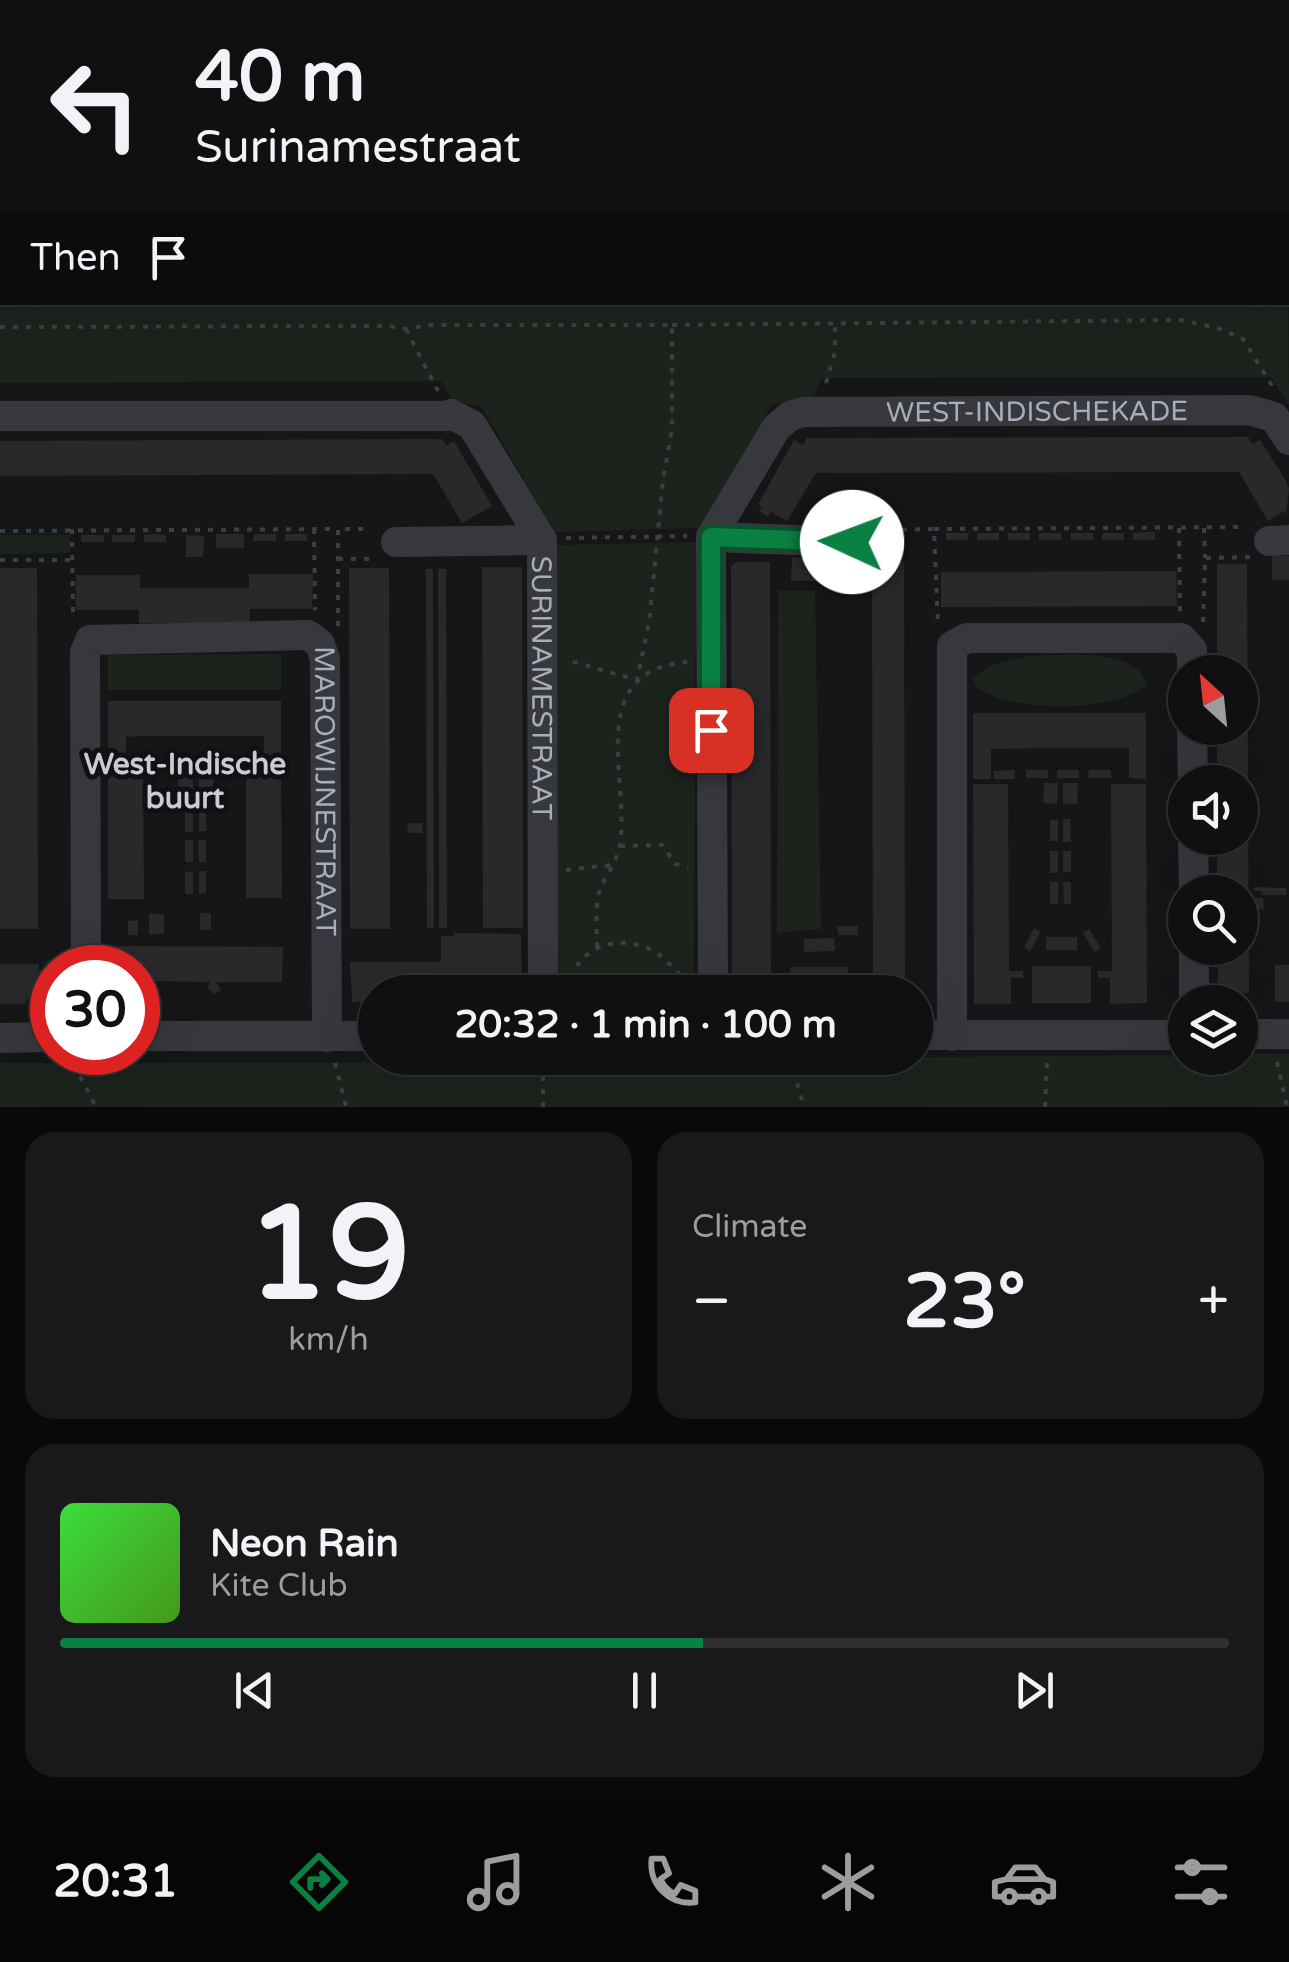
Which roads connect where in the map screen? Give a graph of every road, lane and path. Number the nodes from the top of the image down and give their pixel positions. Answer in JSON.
{"nodes":[{"id":1,"x":672,"y":325,"type":"dead end"},
{"id":2,"x":835,"y":325,"type":"junction"},
{"id":3,"x":406,"y":329,"type":"dead end"},
{"id":4,"x":824,"y":412,"type":"junction"},
{"id":5,"x":450,"y":414,"type":"junction"},
{"id":6,"x":0,"y":416,"type":"edge"},
{"id":7,"x":1282,"y":428,"type":"edge"},
{"id":8,"x":1179,"y":528,"type":"junction"},
{"id":9,"x":1204,"y":528,"type":"junction"},
{"id":10,"x":72,"y":529,"type":"junction"},
{"id":11,"x":314,"y":529,"type":"junction"},
{"id":12,"x":338,"y":529,"type":"junction"},
{"id":13,"x":934,"y":529,"type":"junction"},
{"id":14,"x":0,"y":531,"type":"edge"},
{"id":15,"x":711,"y":537,"type":"junction"},
{"id":16,"x":542,"y":540,"type":"junction"},
{"id":17,"x":1279,"y":540,"type":"edge"},
{"id":18,"x":396,"y":542,"type":"junction"},
{"id":19,"x":852,"y":542,"type":"joint"},
{"id":20,"x":1205,"y":558,"type":"junction"},
{"id":21,"x":338,"y":559,"type":"junction"},
{"id":22,"x":0,"y":560,"type":"edge"},
{"id":23,"x":72,"y":560,"type":"junction"},
{"id":24,"x":320,"y":644,"type":"junction"},
{"id":25,"x":95,"y":645,"type":"junction"},
{"id":26,"x":952,"y":646,"type":"junction"},
{"id":27,"x":1188,"y":653,"type":"edge"},
{"id":28,"x":710,"y":660,"type":"junction"},
{"id":29,"x":542,"y":661,"type":"junction"},
{"id":30,"x":637,"y":680,"type":"junction"},
{"id":31,"x":620,"y":846,"type":"junction"},
{"id":32,"x":612,"y":865,"type":"junction"},
{"id":33,"x":713,"y":868,"type":"junction"},
{"id":34,"x":543,"y":870,"type":"junction"},
{"id":35,"x":87,"y":945,"type":"edge"},
{"id":36,"x":597,"y":947,"type":"junction"},
{"id":37,"x":543,"y":975,"type":"edge"},
{"id":38,"x":572,"y":975,"type":"edge"},
{"id":39,"x":684,"y":975,"type":"edge"},
{"id":40,"x":702,"y":975,"type":"edge"},
{"id":41,"x":1049,"y":1034,"type":"junction"},
{"id":42,"x":1168,"y":1034,"type":"edge"},
{"id":43,"x":1258,"y":1034,"type":"edge"},
{"id":44,"x":1289,"y":1034,"type":"edge"},
{"id":45,"x":160,"y":1036,"type":"edge"},
{"id":46,"x":327,"y":1036,"type":"junction"},
{"id":47,"x":358,"y":1036,"type":"edge"},
{"id":48,"x":933,"y":1036,"type":"edge"},
{"id":49,"x":952,"y":1036,"type":"junction"},
{"id":50,"x":30,"y":1037,"type":"edge"},
{"id":51,"x":0,"y":1038,"type":"edge"},
{"id":52,"x":79,"y":1075,"type":"edge"},
{"id":53,"x":543,"y":1075,"type":"edge"},
{"id":54,"x":795,"y":1075,"type":"edge"},
{"id":55,"x":96,"y":1107,"type":"edge"},
{"id":56,"x":346,"y":1107,"type":"edge"},
{"id":57,"x":542,"y":1107,"type":"edge"},
{"id":58,"x":804,"y":1107,"type":"edge"},
{"id":59,"x":1045,"y":1107,"type":"edge"}],
"edges":[{"from":1,"to":2,"type":"path"},
{"from":2,"to":4,"type":"path"},
{"from":2,"to":7,"type":"path"},
{"from":3,"to":5,"type":"path"},
{"from":4,"to":7,"type":"street","name":"WEST-INDISCHEKADE"},
{"from":4,"to":15,"type":"street","name":"WEST-INDISCHEKADE"},
{"from":5,"to":6,"type":"street"},
{"from":5,"to":16,"type":"street","name":"SURINAMESTRAAT"},
{"from":8,"to":9,"type":"path"},
{"from":8,"to":13,"type":"path"},
{"from":8,"to":27,"type":"path"},
{"from":9,"to":17,"type":"path"},
{"from":9,"to":20,"type":"path"},
{"from":10,"to":11,"type":"path"},
{"from":10,"to":14,"type":"path"},
{"from":10,"to":23,"type":"path"},
{"from":11,"to":12,"type":"path"},
{"from":11,"to":24,"type":"path"},
{"from":12,"to":18,"type":"path"},
{"from":12,"to":21,"type":"path"},
{"from":13,"to":19,"type":"path"},
{"from":13,"to":26,"type":"path"},
{"from":15,"to":16,"type":"path"},
{"from":15,"to":19,"type":"street"},
{"from":15,"to":28,"type":"street"},
{"from":16,"to":18,"type":"street"},
{"from":16,"to":29,"type":"street","name":"SURINAMESTRAAT"},
{"from":17,"to":20,"type":"path"},
{"from":18,"to":21,"type":"path"},
{"from":20,"to":27,"type":"path"},
{"from":21,"to":24,"type":"path"},
{"from":22,"to":23,"type":"path"},
{"from":23,"to":25,"type":"path"},
{"from":24,"to":25,"type":"street","name":"MAROWIJNESTRAAT"},
{"from":24,"to":46,"type":"street","name":"MAROWIJNESTRAAT"},
{"from":25,"to":35,"type":"street"},
{"from":26,"to":27,"type":"street"},
{"from":26,"to":49,"type":"street"},
{"from":28,"to":30,"type":"path"},
{"from":28,"to":33,"type":"street"},
{"from":29,"to":30,"type":"path"},
{"from":29,"to":34,"type":"street","name":"SURINAMESTRAAT"},
{"from":30,"to":31,"type":"path"},
{"from":31,"to":32,"type":"path"},
{"from":31,"to":33,"type":"path"},
{"from":32,"to":34,"type":"path"},
{"from":32,"to":36,"type":"path"},
{"from":33,"to":40,"type":"street"},
{"from":34,"to":37,"type":"street","name":"SURINAMESTRAAT"},
{"from":36,"to":38,"type":"path"},
{"from":36,"to":39,"type":"path"},
{"from":41,"to":42,"type":"street"},
{"from":41,"to":49,"type":"street"},
{"from":41,"to":59,"type":"path"},
{"from":43,"to":44,"type":"street"},
{"from":45,"to":46,"type":"street"},
{"from":46,"to":47,"type":"street"},
{"from":46,"to":56,"type":"path"},
{"from":48,"to":49,"type":"street"},
{"from":50,"to":51,"type":"street"},
{"from":52,"to":55,"type":"path"},
{"from":53,"to":57,"type":"path"},
{"from":54,"to":58,"type":"path"}]}
